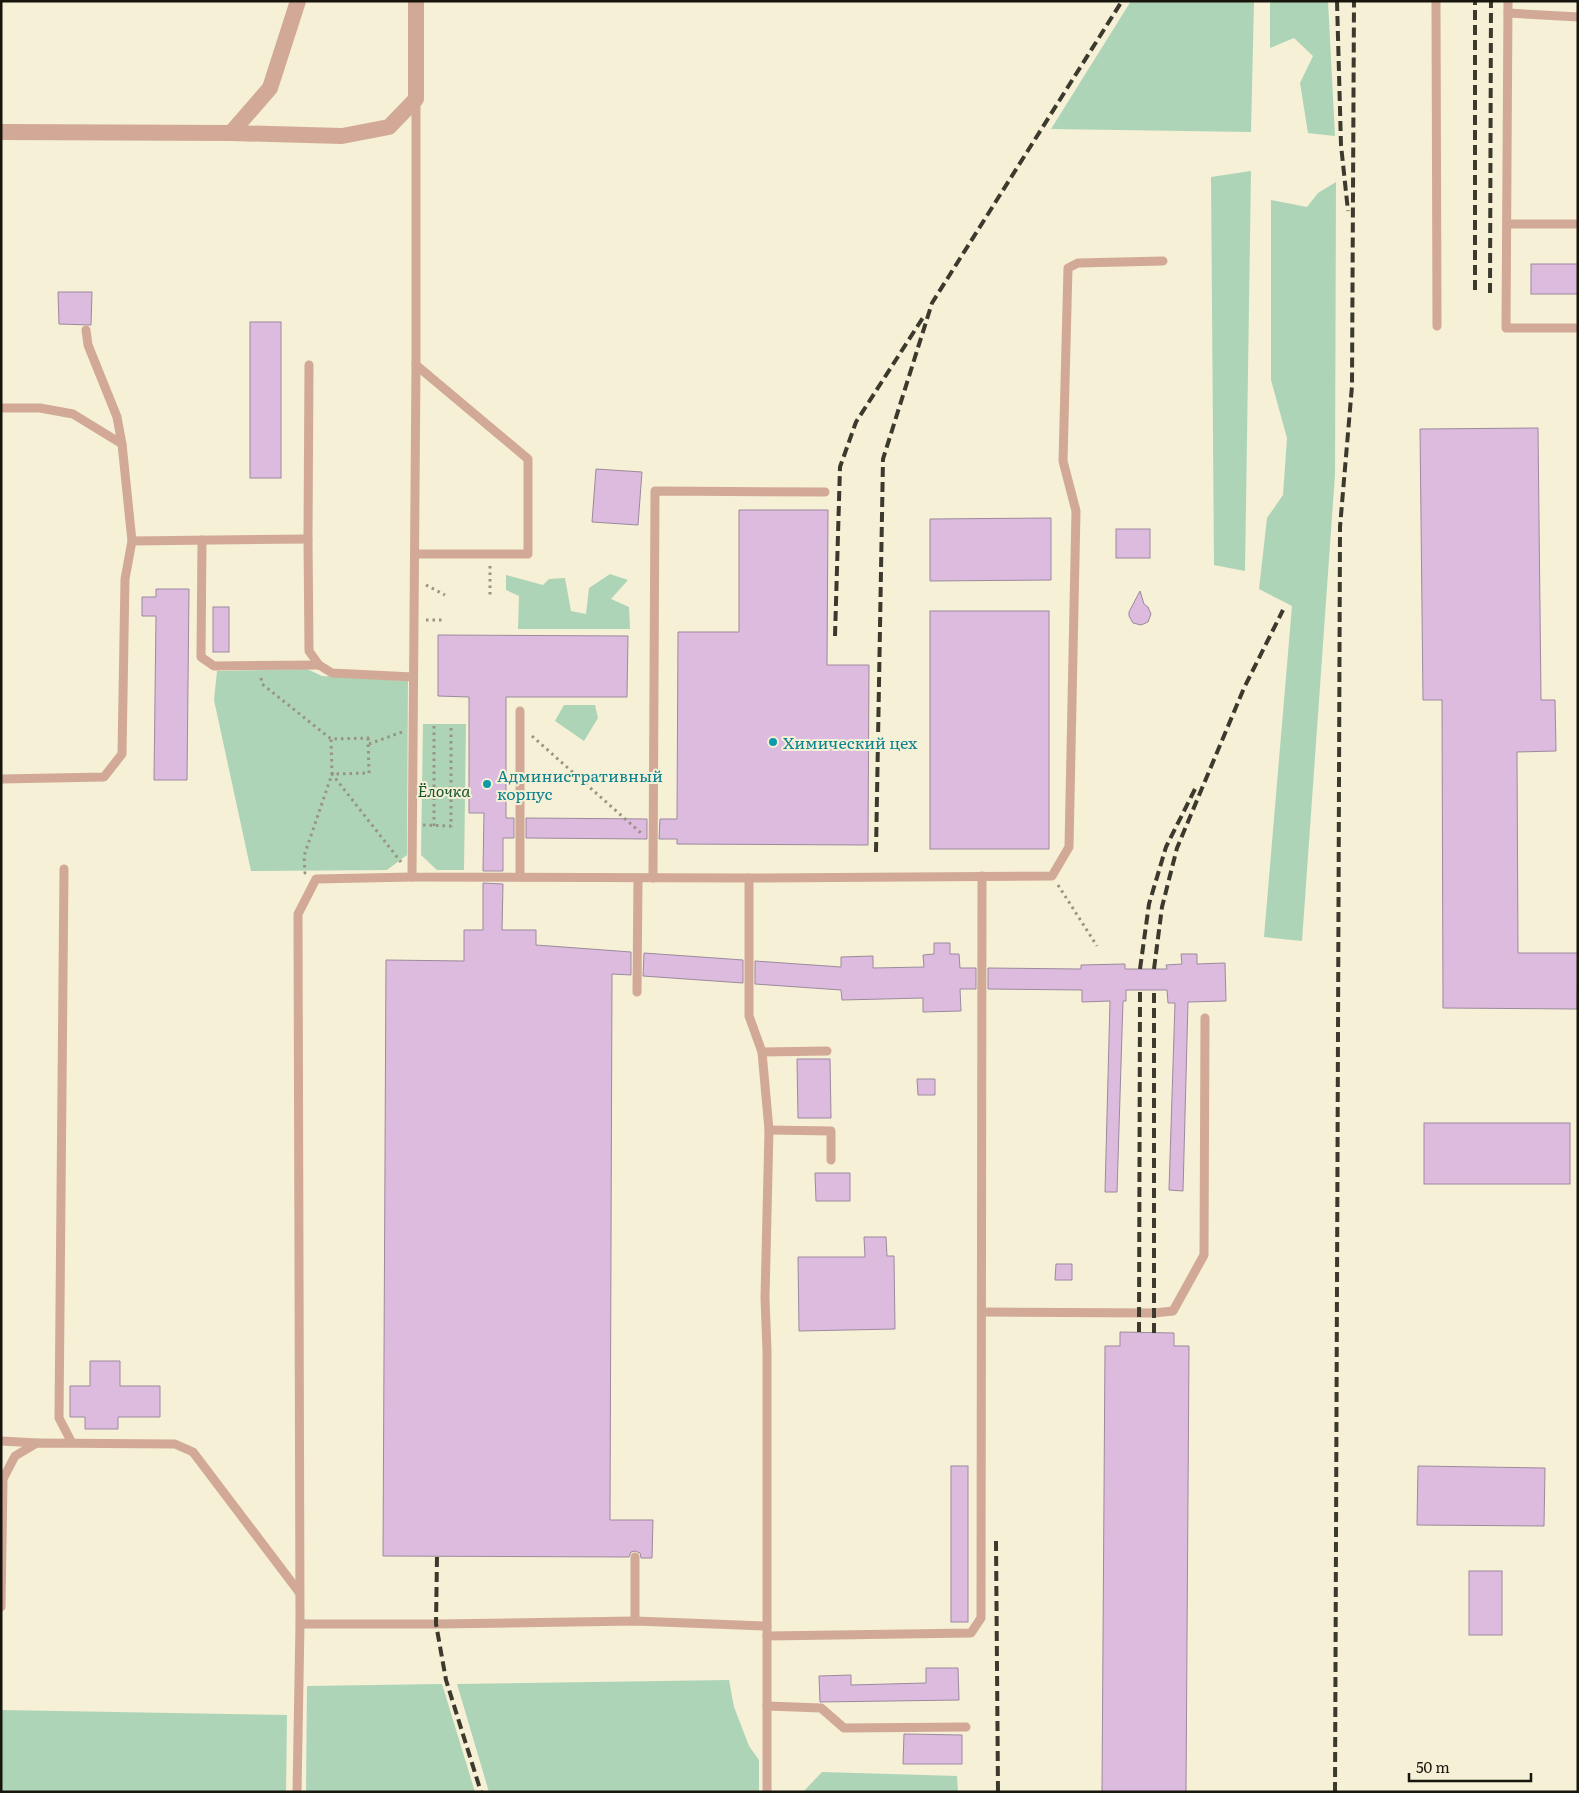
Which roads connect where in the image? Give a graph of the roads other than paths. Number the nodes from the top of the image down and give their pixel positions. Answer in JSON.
{"nodes":[{"id":1,"x":298,"y":1,"type":"edge"},
{"id":2,"x":416,"y":1,"type":"edge"},
{"id":3,"x":1436,"y":1,"type":"edge"},
{"id":4,"x":1508,"y":1,"type":"edge"},
{"id":5,"x":1508,"y":13,"type":"junction"},
{"id":6,"x":1578,"y":17,"type":"edge"},
{"id":7,"x":416,"y":99,"type":"junction"},
{"id":8,"x":1,"y":132,"type":"edge"},
{"id":9,"x":231,"y":133,"type":"junction"},
{"id":10,"x":1507,"y":224,"type":"junction"},
{"id":11,"x":1578,"y":224,"type":"edge"},
{"id":12,"x":1163,"y":261,"type":"dead end"},
{"id":13,"x":1437,"y":326,"type":"dead end"},
{"id":14,"x":1578,"y":328,"type":"edge"},
{"id":15,"x":86,"y":330,"type":"dead end"},
{"id":16,"x":309,"y":365,"type":"dead end"},
{"id":17,"x":416,"y":365,"type":"junction"},
{"id":18,"x":1,"y":408,"type":"edge"},
{"id":19,"x":122,"y":444,"type":"junction"},
{"id":20,"x":826,"y":492,"type":"dead end"},
{"id":21,"x":308,"y":539,"type":"junction"},
{"id":22,"x":202,"y":540,"type":"junction"},
{"id":23,"x":132,"y":541,"type":"junction"},
{"id":24,"x":415,"y":554,"type":"junction"},
{"id":25,"x":319,"y":665,"type":"junction"},
{"id":26,"x":413,"y":677,"type":"junction"},
{"id":27,"x":520,"y":711,"type":"dead end"},
{"id":28,"x":1,"y":779,"type":"edge"},
{"id":29,"x":64,"y":869,"type":"dead end"},
{"id":30,"x":982,"y":876,"type":"junction"},
{"id":31,"x":412,"y":877,"type":"junction"},
{"id":32,"x":520,"y":877,"type":"junction"},
{"id":33,"x":638,"y":878,"type":"junction"},
{"id":34,"x":653,"y":878,"type":"junction"},
{"id":35,"x":749,"y":878,"type":"junction"},
{"id":36,"x":637,"y":992,"type":"dead end"},
{"id":37,"x":1205,"y":1018,"type":"dead end"},
{"id":38,"x":827,"y":1051,"type":"dead end"},
{"id":39,"x":762,"y":1052,"type":"junction"},
{"id":40,"x":769,"y":1130,"type":"junction"},
{"id":41,"x":831,"y":1160,"type":"dead end"},
{"id":42,"x":982,"y":1312,"type":"junction"},
{"id":43,"x":1,"y":1442,"type":"edge"},
{"id":44,"x":37,"y":1443,"type":"junction"},
{"id":45,"x":72,"y":1443,"type":"junction"},
{"id":46,"x":635,"y":1558,"type":"dead end"},
{"id":47,"x":299,"y":1592,"type":"junction"},
{"id":48,"x":1,"y":1607,"type":"edge"},
{"id":49,"x":635,"y":1621,"type":"junction"},
{"id":50,"x":300,"y":1624,"type":"junction"},
{"id":51,"x":767,"y":1631,"type":"junction"},
{"id":52,"x":767,"y":1706,"type":"junction"},
{"id":53,"x":966,"y":1727,"type":"dead end"},
{"id":54,"x":297,"y":1792,"type":"edge"},
{"id":55,"x":768,"y":1792,"type":"edge"}],
"edges":[{"from":1,"to":9,"type":"street"},
{"from":2,"to":7,"type":"street"},
{"from":3,"to":13,"type":"lane"},
{"from":4,"to":5,"type":"lane"},
{"from":5,"to":6,"type":"lane"},
{"from":5,"to":10,"type":"lane"},
{"from":7,"to":9,"type":"street"},
{"from":7,"to":17,"type":"lane"},
{"from":8,"to":9,"type":"street"},
{"from":10,"to":11,"type":"lane"},
{"from":10,"to":14,"type":"lane"},
{"from":12,"to":30,"type":"lane"},
{"from":15,"to":19,"type":"lane"},
{"from":16,"to":21,"type":"lane"},
{"from":17,"to":24,"type":"lane"},
{"from":17,"to":24,"type":"lane"},
{"from":18,"to":19,"type":"lane"},
{"from":19,"to":23,"type":"lane"},
{"from":20,"to":34,"type":"lane"},
{"from":21,"to":22,"type":"lane"},
{"from":21,"to":25,"type":"lane"},
{"from":22,"to":23,"type":"lane"},
{"from":22,"to":25,"type":"lane"},
{"from":23,"to":28,"type":"lane"},
{"from":24,"to":26,"type":"lane"},
{"from":25,"to":26,"type":"lane"},
{"from":26,"to":31,"type":"lane"},
{"from":27,"to":32,"type":"lane"},
{"from":29,"to":45,"type":"lane"},
{"from":30,"to":35,"type":"lane"},
{"from":30,"to":42,"type":"lane"},
{"from":31,"to":32,"type":"lane"},
{"from":31,"to":47,"type":"lane"},
{"from":32,"to":33,"type":"lane"},
{"from":33,"to":34,"type":"lane"},
{"from":33,"to":36,"type":"lane"},
{"from":34,"to":35,"type":"lane"},
{"from":35,"to":39,"type":"lane"},
{"from":37,"to":42,"type":"lane"},
{"from":38,"to":39,"type":"lane"},
{"from":39,"to":40,"type":"lane"},
{"from":40,"to":41,"type":"lane"},
{"from":40,"to":51,"type":"lane"},
{"from":42,"to":51,"type":"lane"},
{"from":43,"to":44,"type":"lane"},
{"from":44,"to":45,"type":"lane"},
{"from":44,"to":48,"type":"lane"},
{"from":45,"to":47,"type":"lane"},
{"from":46,"to":49,"type":"lane"},
{"from":47,"to":50,"type":"lane"},
{"from":49,"to":50,"type":"lane"},
{"from":49,"to":51,"type":"lane"},
{"from":50,"to":54,"type":"lane"},
{"from":51,"to":52,"type":"lane"},
{"from":52,"to":53,"type":"lane"},
{"from":52,"to":55,"type":"lane"}]}
